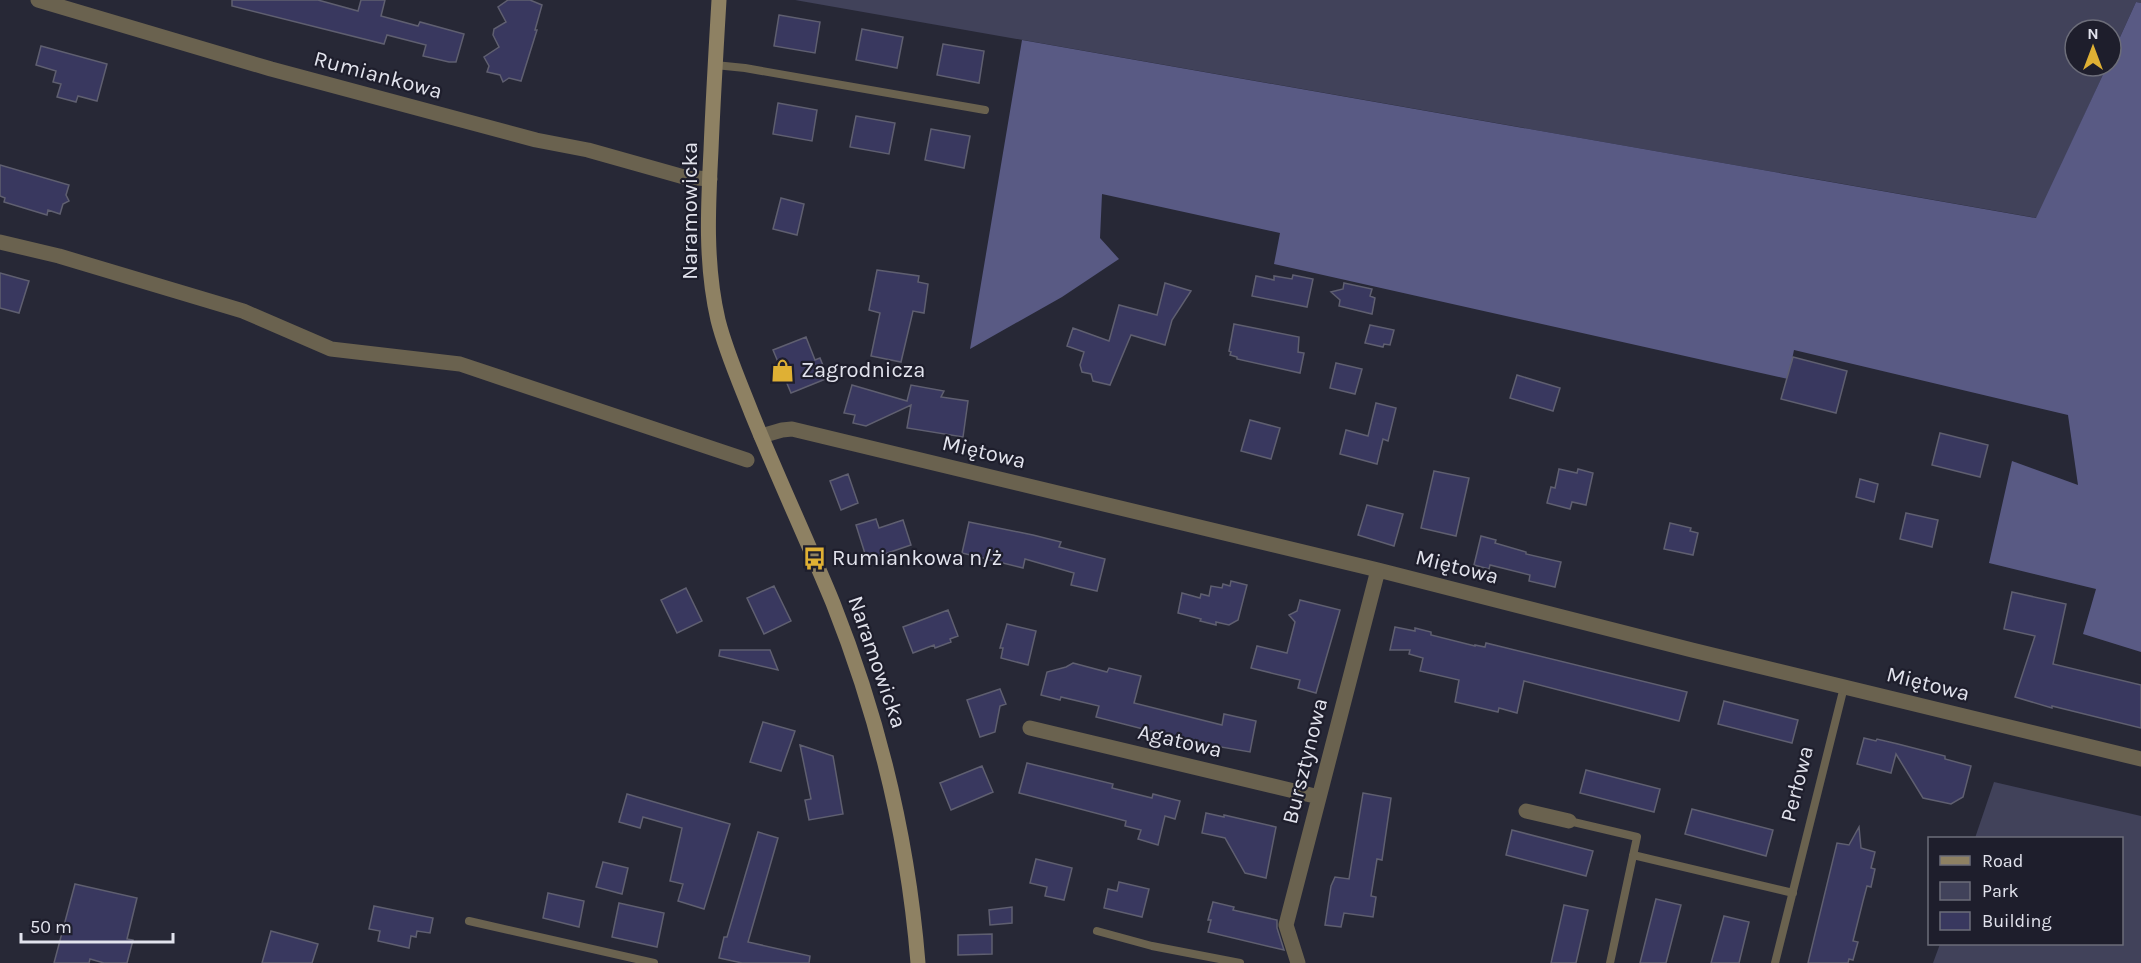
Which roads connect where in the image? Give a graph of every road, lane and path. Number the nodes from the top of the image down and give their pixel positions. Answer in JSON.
{"nodes":[{"id":1,"x":38,"y":0,"type":"edge"},
{"id":2,"x":719,"y":0,"type":"edge"},
{"id":3,"x":715,"y":65,"type":"junction"},
{"id":4,"x":985,"y":110,"type":"dead end"},
{"id":5,"x":710,"y":179,"type":"junction"},
{"id":6,"x":0,"y":242,"type":"edge"},
{"id":7,"x":761,"y":436,"type":"junction"},
{"id":8,"x":747,"y":460,"type":"dead end"},
{"id":9,"x":1378,"y":570,"type":"junction"},
{"id":10,"x":1844,"y":687,"type":"junction"},
{"id":11,"x":1030,"y":728,"type":"dead end"},
{"id":12,"x":2141,"y":759,"type":"edge"},
{"id":13,"x":1319,"y":797,"type":"junction"},
{"id":14,"x":1526,"y":811,"type":"dead end"},
{"id":15,"x":1569,"y":821,"type":"joint"},
{"id":16,"x":1633,"y":855,"type":"junction"},
{"id":17,"x":1793,"y":892,"type":"junction"},
{"id":18,"x":469,"y":921,"type":"dead end"},
{"id":19,"x":1097,"y":931,"type":"dead end"},
{"id":20,"x":654,"y":963,"type":"edge"},
{"id":21,"x":918,"y":963,"type":"edge"},
{"id":22,"x":1240,"y":963,"type":"edge"},
{"id":23,"x":1298,"y":963,"type":"edge"},
{"id":24,"x":1610,"y":963,"type":"edge"},
{"id":25,"x":1775,"y":963,"type":"edge"}],
"edges":[{"from":1,"to":5,"type":"street","name":"Rumiankowa"},
{"from":2,"to":3,"type":"street","name":"Naramowicka"},
{"from":3,"to":4,"type":"lane"},
{"from":3,"to":5,"type":"street","name":"Naramowicka"},
{"from":5,"to":7,"type":"street","name":"Naramowicka"},
{"from":6,"to":8,"type":"street"},
{"from":7,"to":9,"type":"street","name":"Miętowa"},
{"from":7,"to":21,"type":"street","name":"Naramowicka"},
{"from":9,"to":10,"type":"street","name":"Miętowa"},
{"from":9,"to":13,"type":"street","name":"Bursztynowa"},
{"from":10,"to":12,"type":"street","name":"Miętowa"},
{"from":10,"to":17,"type":"lane","name":"Perłowa"},
{"from":11,"to":13,"type":"street","name":"Agatowa"},
{"from":13,"to":23,"type":"street","name":"Bursztynowa"},
{"from":14,"to":15,"type":"street"},
{"from":15,"to":16,"type":"lane"},
{"from":16,"to":17,"type":"lane"},
{"from":16,"to":24,"type":"lane"},
{"from":17,"to":25,"type":"lane","name":"Perłowa"},
{"from":18,"to":20,"type":"lane"},
{"from":19,"to":22,"type":"lane"}]}
